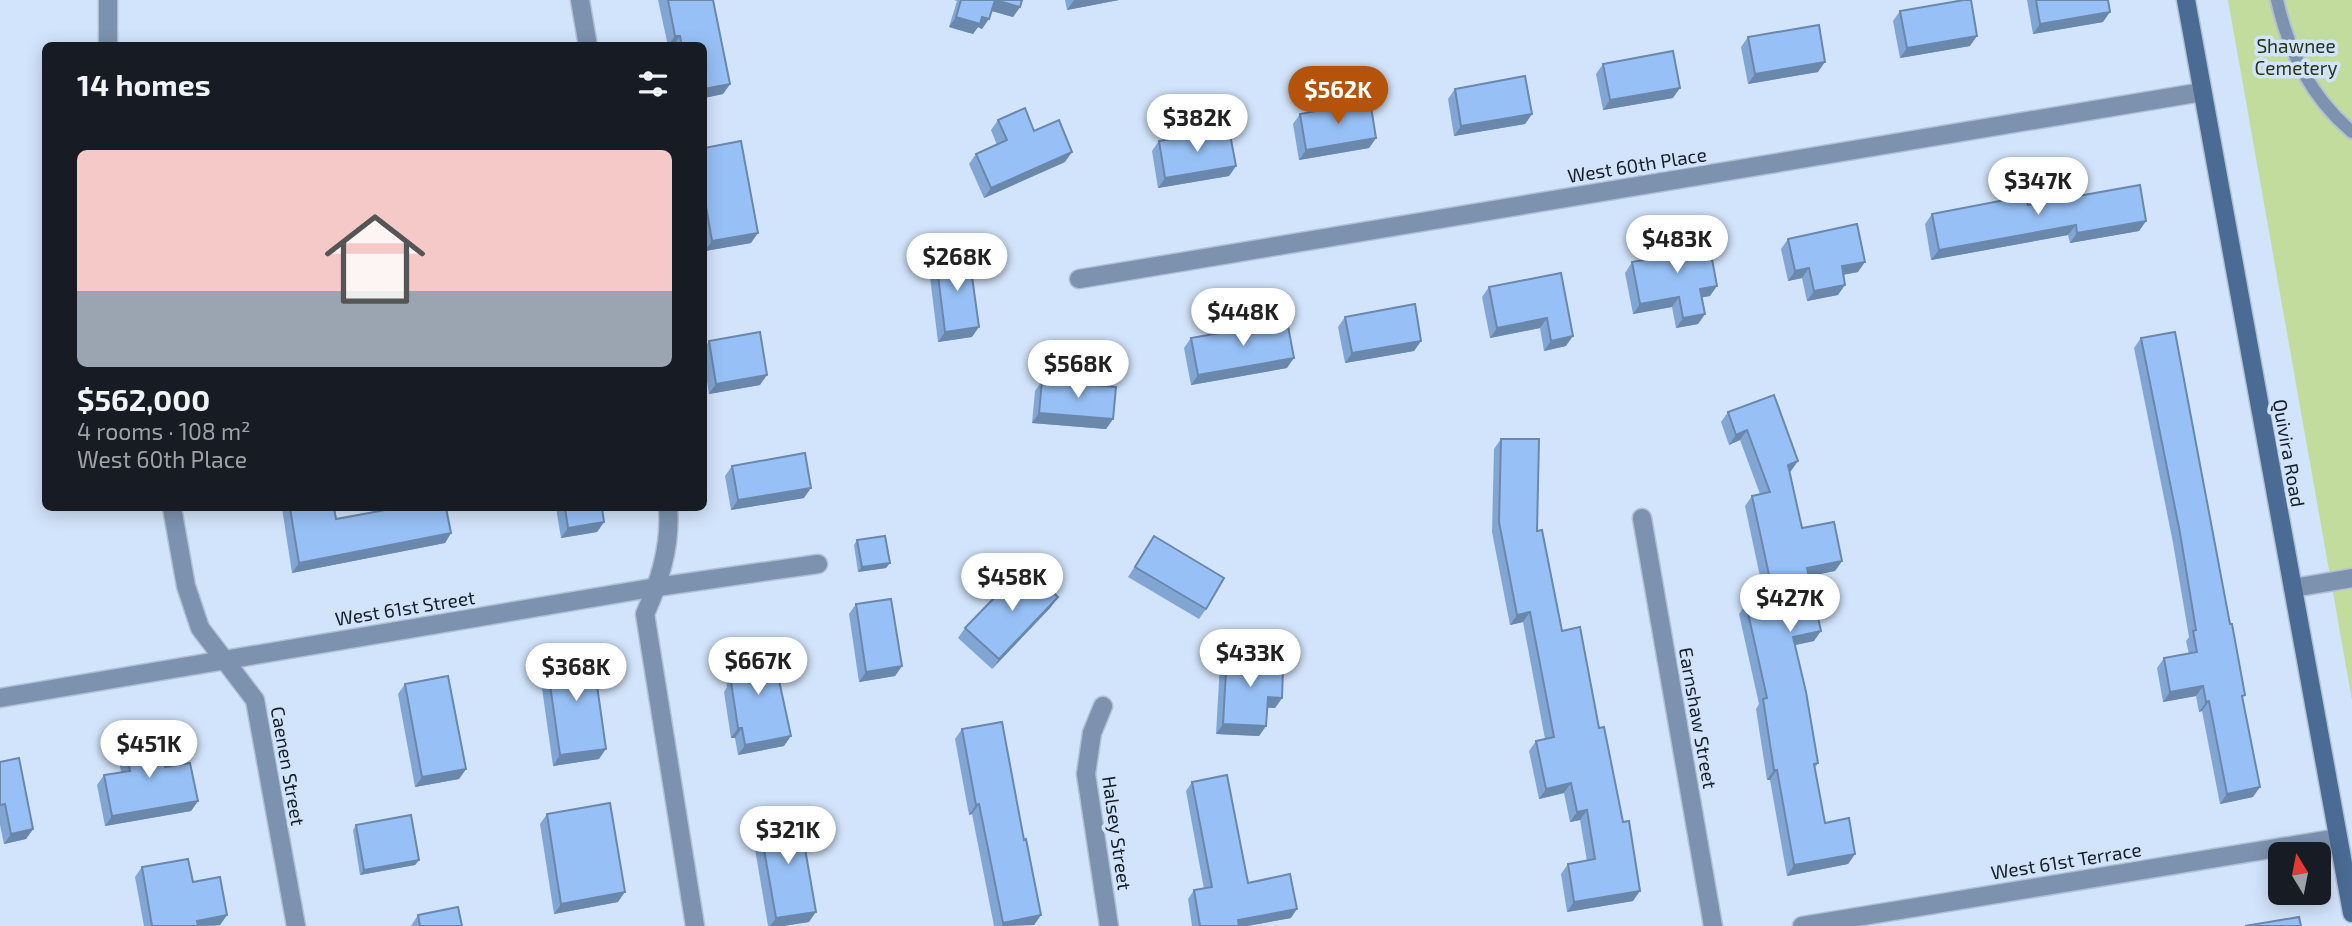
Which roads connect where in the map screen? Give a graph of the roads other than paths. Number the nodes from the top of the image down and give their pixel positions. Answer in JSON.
{"nodes":[{"id":1,"x":108,"y":0,"type":"edge"},
{"id":2,"x":580,"y":0,"type":"edge"},
{"id":3,"x":2186,"y":0,"type":"edge"},
{"id":4,"x":2277,"y":0,"type":"edge"},
{"id":5,"x":108,"y":42,"type":"edge"},
{"id":6,"x":587,"y":42,"type":"edge"},
{"id":7,"x":2202,"y":92,"type":"junction"},
{"id":8,"x":2352,"y":132,"type":"edge"},
{"id":9,"x":1079,"y":279,"type":"dead end"},
{"id":10,"x":173,"y":511,"type":"edge"},
{"id":11,"x":668,"y":511,"type":"edge"},
{"id":12,"x":1642,"y":518,"type":"dead end"},
{"id":13,"x":818,"y":564,"type":"dead end"},
{"id":14,"x":2352,"y":578,"type":"edge"},
{"id":15,"x":657,"y":587,"type":"junction"},
{"id":16,"x":2293,"y":589,"type":"junction"},
{"id":17,"x":224,"y":659,"type":"junction"},
{"id":18,"x":0,"y":698,"type":"edge"},
{"id":19,"x":1104,"y":706,"type":"dead end"},
{"id":20,"x":2337,"y":838,"type":"junction"},
{"id":21,"x":2347,"y":862,"type":"edge"},
{"id":22,"x":2352,"y":914,"type":"edge"},
{"id":23,"x":296,"y":926,"type":"edge"},
{"id":24,"x":695,"y":926,"type":"edge"},
{"id":25,"x":1109,"y":926,"type":"edge"},
{"id":26,"x":1713,"y":926,"type":"edge"},
{"id":27,"x":1802,"y":926,"type":"edge"}],
"edges":[{"from":1,"to":5,"type":"street"},
{"from":2,"to":6,"type":"street"},
{"from":3,"to":7,"type":"main road","name":"Quivira Road"},
{"from":4,"to":8,"type":"lane"},
{"from":7,"to":9,"type":"street","name":"West 60th Place"},
{"from":7,"to":16,"type":"main road","name":"Quivira Road"},
{"from":10,"to":17,"type":"street","name":"Caenen Street"},
{"from":11,"to":15,"type":"street"},
{"from":12,"to":26,"type":"street","name":"Earnshaw Street"},
{"from":13,"to":15,"type":"street","name":"West 61st Street"},
{"from":14,"to":16,"type":"street"},
{"from":15,"to":17,"type":"street","name":"West 61st Street"},
{"from":15,"to":24,"type":"street"},
{"from":16,"to":20,"type":"main road","name":"Quivira Road"},
{"from":17,"to":18,"type":"street","name":"West 61st Street"},
{"from":17,"to":23,"type":"street","name":"Caenen Street"},
{"from":19,"to":25,"type":"street","name":"Halsey Street"},
{"from":20,"to":21,"type":"main road","name":"Quivira Road"},
{"from":20,"to":27,"type":"street","name":"West 61st Terrace"},
{"from":21,"to":22,"type":"main road","name":"Quivira Road"}]}
